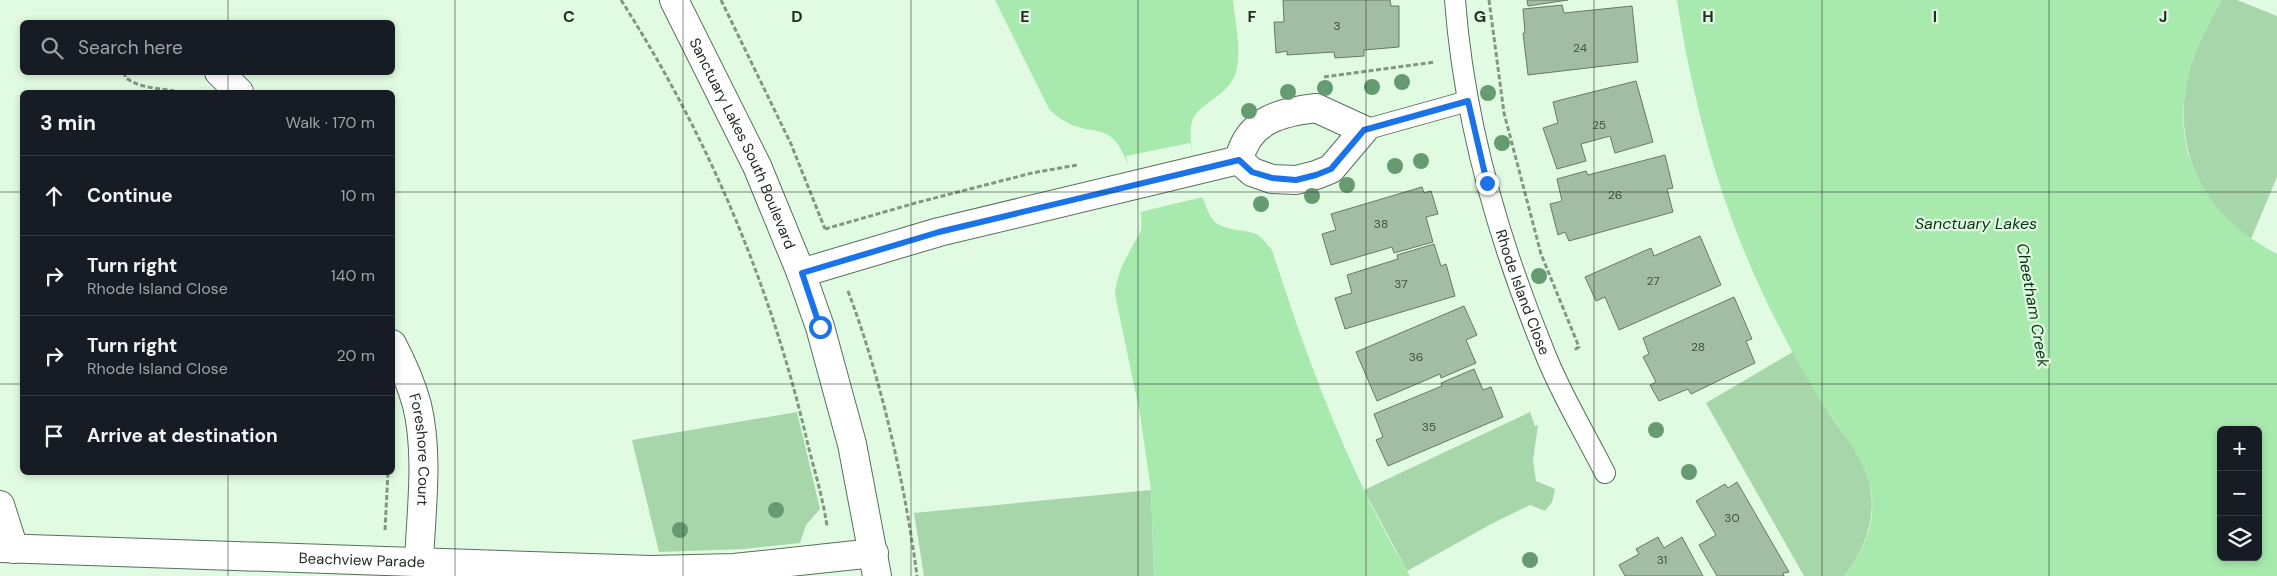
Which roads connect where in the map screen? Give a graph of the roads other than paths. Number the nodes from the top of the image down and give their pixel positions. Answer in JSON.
{"nodes":[{"id":1,"x":1455,"y":0,"type":"edge"},
{"id":2,"x":674,"y":1,"type":"edge"},
{"id":3,"x":222,"y":75,"type":"edge"},
{"id":4,"x":237,"y":90,"type":"edge"},
{"id":5,"x":1468,"y":101,"type":"junction"},
{"id":6,"x":1364,"y":130,"type":"junction"},
{"id":7,"x":1239,"y":160,"type":"junction"},
{"id":8,"x":802,"y":273,"type":"junction"},
{"id":9,"x":395,"y":351,"type":"edge"},
{"id":10,"x":1605,"y":473,"type":"dead end"},
{"id":11,"x":0,"y":505,"type":"edge"},
{"id":12,"x":7,"y":549,"type":"edge"},
{"id":13,"x":418,"y":562,"type":"junction"},
{"id":14,"x":875,"y":564,"type":"edge"}],
"edges":[{"from":1,"to":5,"type":"lane","name":"Rhode Island Close"},
{"from":2,"to":8,"type":"street","name":"Sanctuary Lakes South Boulevard"},
{"from":3,"to":4,"type":"street"},
{"from":5,"to":6,"type":"lane"},
{"from":5,"to":10,"type":"lane","name":"Rhode Island Close"},
{"from":6,"to":7,"type":"street"},
{"from":6,"to":7,"type":"street"},
{"from":7,"to":8,"type":"street"},
{"from":8,"to":14,"type":"street","name":"Sanctuary Lakes South Boulevard"},
{"from":9,"to":13,"type":"street","name":"Foreshore Court"},
{"from":11,"to":12,"type":"street"},
{"from":12,"to":13,"type":"street","name":"Beachview Parade"},
{"from":13,"to":14,"type":"street","name":"Beachview Parade"}]}
